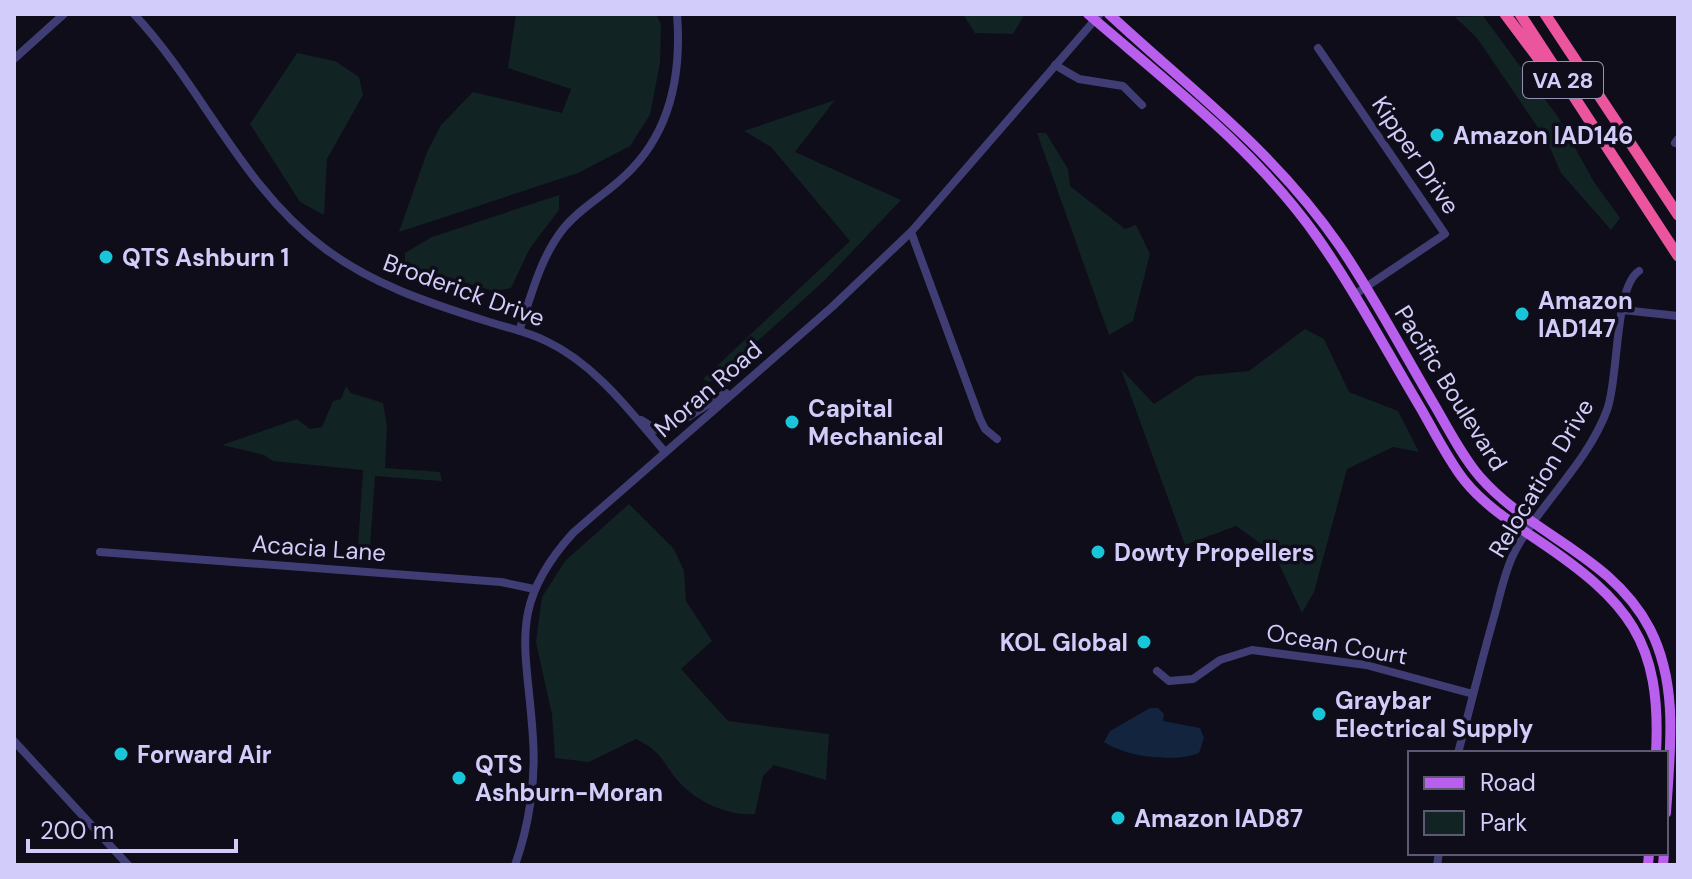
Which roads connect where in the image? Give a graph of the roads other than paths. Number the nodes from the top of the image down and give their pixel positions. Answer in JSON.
{"nodes":[{"id":1,"x":64,"y":14,"type":"edge"},
{"id":2,"x":134,"y":14,"type":"edge"},
{"id":3,"x":677,"y":14,"type":"edge"},
{"id":4,"x":1109,"y":14,"type":"edge"},
{"id":5,"x":1505,"y":14,"type":"edge"},
{"id":6,"x":1520,"y":14,"type":"edge"},
{"id":7,"x":1545,"y":14,"type":"edge"},
{"id":8,"x":1094,"y":16,"type":"edge"},
{"id":9,"x":1318,"y":48,"type":"dead end"},
{"id":10,"x":14,"y":59,"type":"edge"},
{"id":11,"x":1055,"y":65,"type":"junction"},
{"id":12,"x":1142,"y":105,"type":"dead end"},
{"id":13,"x":1605,"y":146,"type":"junction"},
{"id":14,"x":1678,"y":215,"type":"edge"},
{"id":15,"x":911,"y":232,"type":"junction"},
{"id":16,"x":1678,"y":256,"type":"edge"},
{"id":17,"x":1639,"y":271,"type":"dead end"},
{"id":18,"x":1366,"y":288,"type":"junction"},
{"id":19,"x":1354,"y":295,"type":"junction"},
{"id":20,"x":1623,"y":310,"type":"junction"},
{"id":21,"x":1678,"y":316,"type":"edge"},
{"id":22,"x":519,"y":331,"type":"junction"},
{"id":23,"x":753,"y":375,"type":"junction"},
{"id":24,"x":635,"y":417,"type":"junction"},
{"id":25,"x":997,"y":439,"type":"dead end"},
{"id":26,"x":665,"y":452,"type":"junction"},
{"id":27,"x":1533,"y":521,"type":"junction"},
{"id":28,"x":1526,"y":533,"type":"junction"},
{"id":29,"x":100,"y":552,"type":"dead end"},
{"id":30,"x":534,"y":589,"type":"junction"},
{"id":31,"x":1157,"y":671,"type":"dead end"},
{"id":32,"x":1473,"y":694,"type":"junction"},
{"id":33,"x":14,"y":741,"type":"edge"},
{"id":34,"x":1459,"y":751,"type":"edge"},
{"id":35,"x":1656,"y":751,"type":"edge"},
{"id":36,"x":1668,"y":776,"type":"edge"},
{"id":37,"x":128,"y":865,"type":"edge"},
{"id":38,"x":515,"y":865,"type":"edge"}],
"edges":[{"from":1,"to":10,"type":"street"},
{"from":2,"to":22,"type":"street","name":"Broderick Drive"},
{"from":3,"to":22,"type":"street"},
{"from":4,"to":18,"type":"main road","name":"Pacific Boulevard"},
{"from":5,"to":13,"type":"highway"},
{"from":6,"to":13,"type":"highway","number":"VA 28"},
{"from":7,"to":14,"type":"highway","number":"VA 28"},
{"from":8,"to":11,"type":"street","name":"Moran Road"},
{"from":8,"to":19,"type":"main road","name":"Pacific Boulevard"},
{"from":9,"to":18,"type":"street","name":"Kipper Drive"},
{"from":11,"to":12,"type":"street"},
{"from":11,"to":15,"type":"street","name":"Moran Road"},
{"from":13,"to":16,"type":"highway","number":"VA 28"},
{"from":15,"to":23,"type":"street","name":"Moran Road"},
{"from":15,"to":25,"type":"street"},
{"from":17,"to":20,"type":"street","name":"Relocation Drive"},
{"from":18,"to":19,"type":"street","name":"Kipper Drive"},
{"from":18,"to":27,"type":"main road","name":"Pacific Boulevard"},
{"from":19,"to":28,"type":"main road","name":"Pacific Boulevard"},
{"from":20,"to":21,"type":"street"},
{"from":20,"to":27,"type":"street","name":"Relocation Drive"},
{"from":22,"to":24,"type":"street","name":"Broderick Drive"},
{"from":23,"to":24,"type":"street"},
{"from":23,"to":26,"type":"street","name":"Moran Road"},
{"from":24,"to":26,"type":"street","name":"Broderick Drive"},
{"from":26,"to":30,"type":"street","name":"Moran Road"},
{"from":27,"to":28,"type":"street","name":"Relocation Drive"},
{"from":27,"to":36,"type":"main road","name":"Pacific Boulevard"},
{"from":28,"to":32,"type":"street","name":"Relocation Drive"},
{"from":28,"to":35,"type":"main road","name":"Pacific Boulevard"},
{"from":29,"to":30,"type":"street","name":"Acacia Lane"},
{"from":30,"to":38,"type":"street","name":"Moran Road"},
{"from":31,"to":32,"type":"street","name":"Ocean Court"},
{"from":32,"to":34,"type":"street","name":"Relocation Drive"},
{"from":33,"to":37,"type":"street"}]}
